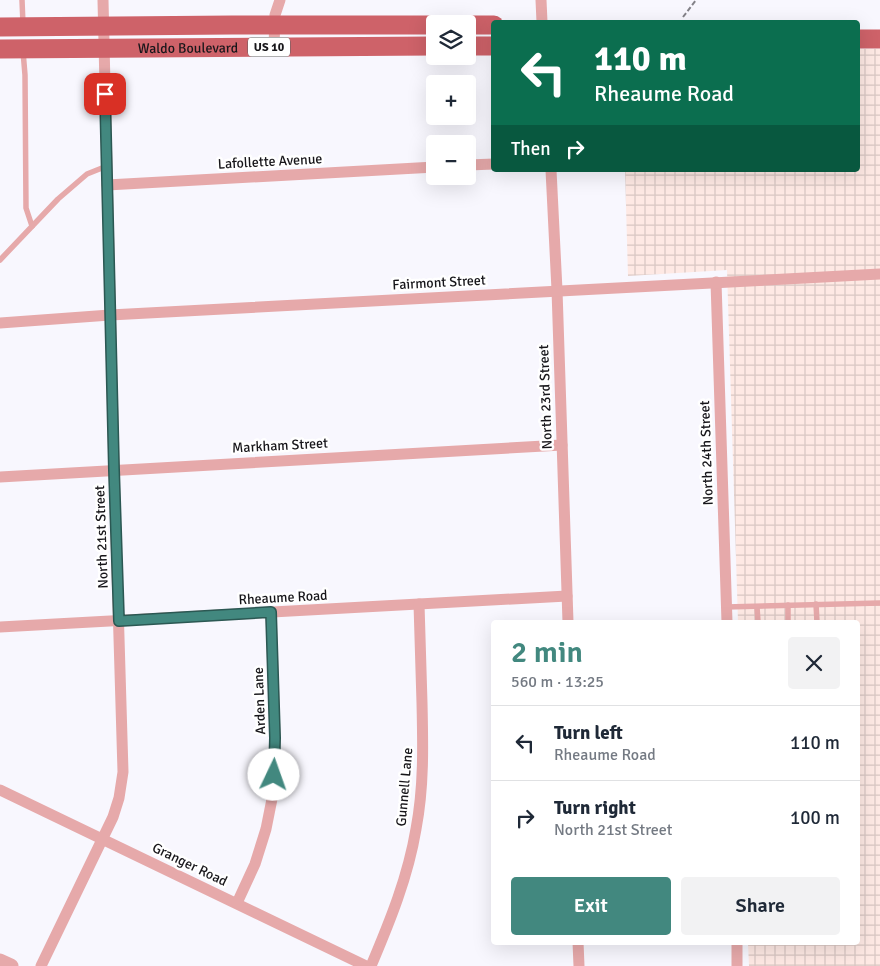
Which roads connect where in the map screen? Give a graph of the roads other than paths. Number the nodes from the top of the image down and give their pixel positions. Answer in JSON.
{"nodes":[{"id":1,"x":22,"y":0,"type":"edge"},
{"id":2,"x":103,"y":0,"type":"edge"},
{"id":3,"x":280,"y":0,"type":"edge"},
{"id":4,"x":541,"y":0,"type":"edge"},
{"id":5,"x":542,"y":20,"type":"edge"},
{"id":6,"x":491,"y":24,"type":"edge"},
{"id":7,"x":274,"y":25,"type":"junction"},
{"id":8,"x":426,"y":25,"type":"edge"},
{"id":9,"x":476,"y":25,"type":"edge"},
{"id":10,"x":103,"y":26,"type":"junction"},
{"id":11,"x":860,"y":26,"type":"edge"},
{"id":12,"x":880,"y":26,"type":"edge"},
{"id":13,"x":0,"y":27,"type":"edge"},
{"id":14,"x":23,"y":27,"type":"junction"},
{"id":15,"x":880,"y":38,"type":"edge"},
{"id":16,"x":860,"y":39,"type":"edge"},
{"id":17,"x":426,"y":46,"type":"edge"},
{"id":18,"x":476,"y":46,"type":"edge"},
{"id":19,"x":491,"y":46,"type":"edge"},
{"id":20,"x":274,"y":47,"type":"junction"},
{"id":21,"x":0,"y":48,"type":"edge"},
{"id":22,"x":23,"y":48,"type":"junction"},
{"id":23,"x":104,"y":48,"type":"junction"},
{"id":24,"x":491,"y":164,"type":"edge"},
{"id":25,"x":476,"y":165,"type":"edge"},
{"id":26,"x":107,"y":166,"type":"junction"},
{"id":27,"x":426,"y":167,"type":"edge"},
{"id":28,"x":551,"y":172,"type":"edge"},
{"id":29,"x":107,"y":185,"type":"junction"},
{"id":30,"x":32,"y":226,"type":"junction"},
{"id":31,"x":0,"y":260,"type":"edge"},
{"id":32,"x":880,"y":274,"type":"edge"},
{"id":33,"x":716,"y":282,"type":"junction"},
{"id":34,"x":557,"y":290,"type":"junction"},
{"id":35,"x":110,"y":314,"type":"junction"},
{"id":36,"x":0,"y":323,"type":"edge"},
{"id":37,"x":562,"y":445,"type":"junction"},
{"id":38,"x":114,"y":470,"type":"junction"},
{"id":39,"x":0,"y":477,"type":"edge"},
{"id":40,"x":567,"y":596,"type":"junction"},
{"id":41,"x":880,"y":603,"type":"edge"},
{"id":42,"x":419,"y":604,"type":"junction"},
{"id":43,"x":816,"y":604,"type":"junction"},
{"id":44,"x":788,"y":606,"type":"junction"},
{"id":45,"x":726,"y":607,"type":"junction"},
{"id":46,"x":757,"y":607,"type":"junction"},
{"id":47,"x":271,"y":612,"type":"junction"},
{"id":48,"x":568,"y":620,"type":"edge"},
{"id":49,"x":727,"y":620,"type":"edge"},
{"id":50,"x":758,"y":620,"type":"edge"},
{"id":51,"x":788,"y":620,"type":"edge"},
{"id":52,"x":817,"y":620,"type":"edge"},
{"id":53,"x":119,"y":621,"type":"junction"},
{"id":54,"x":0,"y":627,"type":"edge"},
{"id":55,"x":0,"y":790,"type":"edge"},
{"id":56,"x":102,"y":839,"type":"junction"},
{"id":57,"x":237,"y":903,"type":"junction"},
{"id":58,"x":578,"y":945,"type":"edge"},
{"id":59,"x":737,"y":945,"type":"edge"},
{"id":60,"x":0,"y":961,"type":"edge"},
{"id":61,"x":10,"y":966,"type":"edge"},
{"id":62,"x":41,"y":966,"type":"edge"},
{"id":63,"x":366,"y":966,"type":"edge"},
{"id":64,"x":371,"y":966,"type":"edge"},
{"id":65,"x":578,"y":966,"type":"edge"},
{"id":66,"x":738,"y":966,"type":"edge"}],
"edges":[{"from":1,"to":14,"type":"lane"},
{"from":2,"to":10,"type":"street","name":"North 21st Street"},
{"from":3,"to":7,"type":"street"},
{"from":4,"to":5,"type":"street"},
{"from":6,"to":9,"type":"main road"},
{"from":7,"to":8,"type":"main road","name":"Waldo Boulevard","number":"US 10"},
{"from":7,"to":10,"type":"main road","name":"Waldo Boulevard","number":"US 10"},
{"from":7,"to":20,"type":"street"},
{"from":10,"to":14,"type":"main road","name":"Waldo Boulevard","number":"US 10"},
{"from":10,"to":23,"type":"street","name":"North 21st Street"},
{"from":11,"to":12,"type":"main road"},
{"from":13,"to":14,"type":"main road","name":"Waldo Boulevard","number":"US 10"},
{"from":15,"to":16,"type":"main road"},
{"from":17,"to":20,"type":"main road","name":"Waldo Boulevard","number":"US 10"},
{"from":18,"to":19,"type":"main road"},
{"from":20,"to":23,"type":"main road","name":"Waldo Boulevard","number":"US 10"},
{"from":21,"to":22,"type":"main road","name":"Waldo Boulevard","number":"US 10"},
{"from":22,"to":23,"type":"main road","name":"Waldo Boulevard","number":"US 10"},
{"from":22,"to":30,"type":"lane"},
{"from":23,"to":26,"type":"street","name":"North 21st Street"},
{"from":24,"to":25,"type":"street"},
{"from":26,"to":29,"type":"street","name":"North 21st Street"},
{"from":26,"to":30,"type":"lane"},
{"from":27,"to":29,"type":"street","name":"Lafollette Avenue"},
{"from":28,"to":34,"type":"street","name":"North 23rd Street"},
{"from":29,"to":35,"type":"street","name":"North 21st Street"},
{"from":30,"to":31,"type":"lane"},
{"from":32,"to":33,"type":"street","name":"Fairmont Street"},
{"from":33,"to":34,"type":"street","name":"Fairmont Street"},
{"from":33,"to":45,"type":"street","name":"North 24th Street"},
{"from":34,"to":35,"type":"street","name":"Fairmont Street"},
{"from":34,"to":37,"type":"street","name":"North 23rd Street"},
{"from":35,"to":36,"type":"street","name":"Fairmont Street"},
{"from":35,"to":38,"type":"street","name":"North 21st Street"},
{"from":37,"to":38,"type":"street","name":"Markham Street"},
{"from":37,"to":40,"type":"street","name":"North 23rd Street"},
{"from":38,"to":39,"type":"street","name":"Markham Street"},
{"from":38,"to":53,"type":"street","name":"North 21st Street"},
{"from":40,"to":42,"type":"street","name":"Rheaume Road"},
{"from":40,"to":48,"type":"street","name":"North 23rd Street"},
{"from":41,"to":43,"type":"lane"},
{"from":42,"to":47,"type":"street","name":"Rheaume Road"},
{"from":42,"to":64,"type":"street","name":"Gunnell Lane"},
{"from":43,"to":44,"type":"lane"},
{"from":43,"to":52,"type":"lane"},
{"from":44,"to":46,"type":"lane"},
{"from":44,"to":51,"type":"lane"},
{"from":45,"to":46,"type":"lane"},
{"from":45,"to":49,"type":"street","name":"North 24th Street"},
{"from":46,"to":50,"type":"lane"},
{"from":47,"to":53,"type":"street","name":"Rheaume Road"},
{"from":47,"to":57,"type":"street","name":"Arden Lane"},
{"from":53,"to":54,"type":"street","name":"Rheaume Road"},
{"from":53,"to":56,"type":"street","name":"North 21st Street"},
{"from":55,"to":56,"type":"street","name":"Granger Road"},
{"from":56,"to":57,"type":"street","name":"Granger Road"},
{"from":56,"to":62,"type":"street","name":"North 21st Street"},
{"from":57,"to":63,"type":"street","name":"Granger Road"},
{"from":58,"to":65,"type":"street"},
{"from":59,"to":66,"type":"street"},
{"from":60,"to":61,"type":"street"}]}
